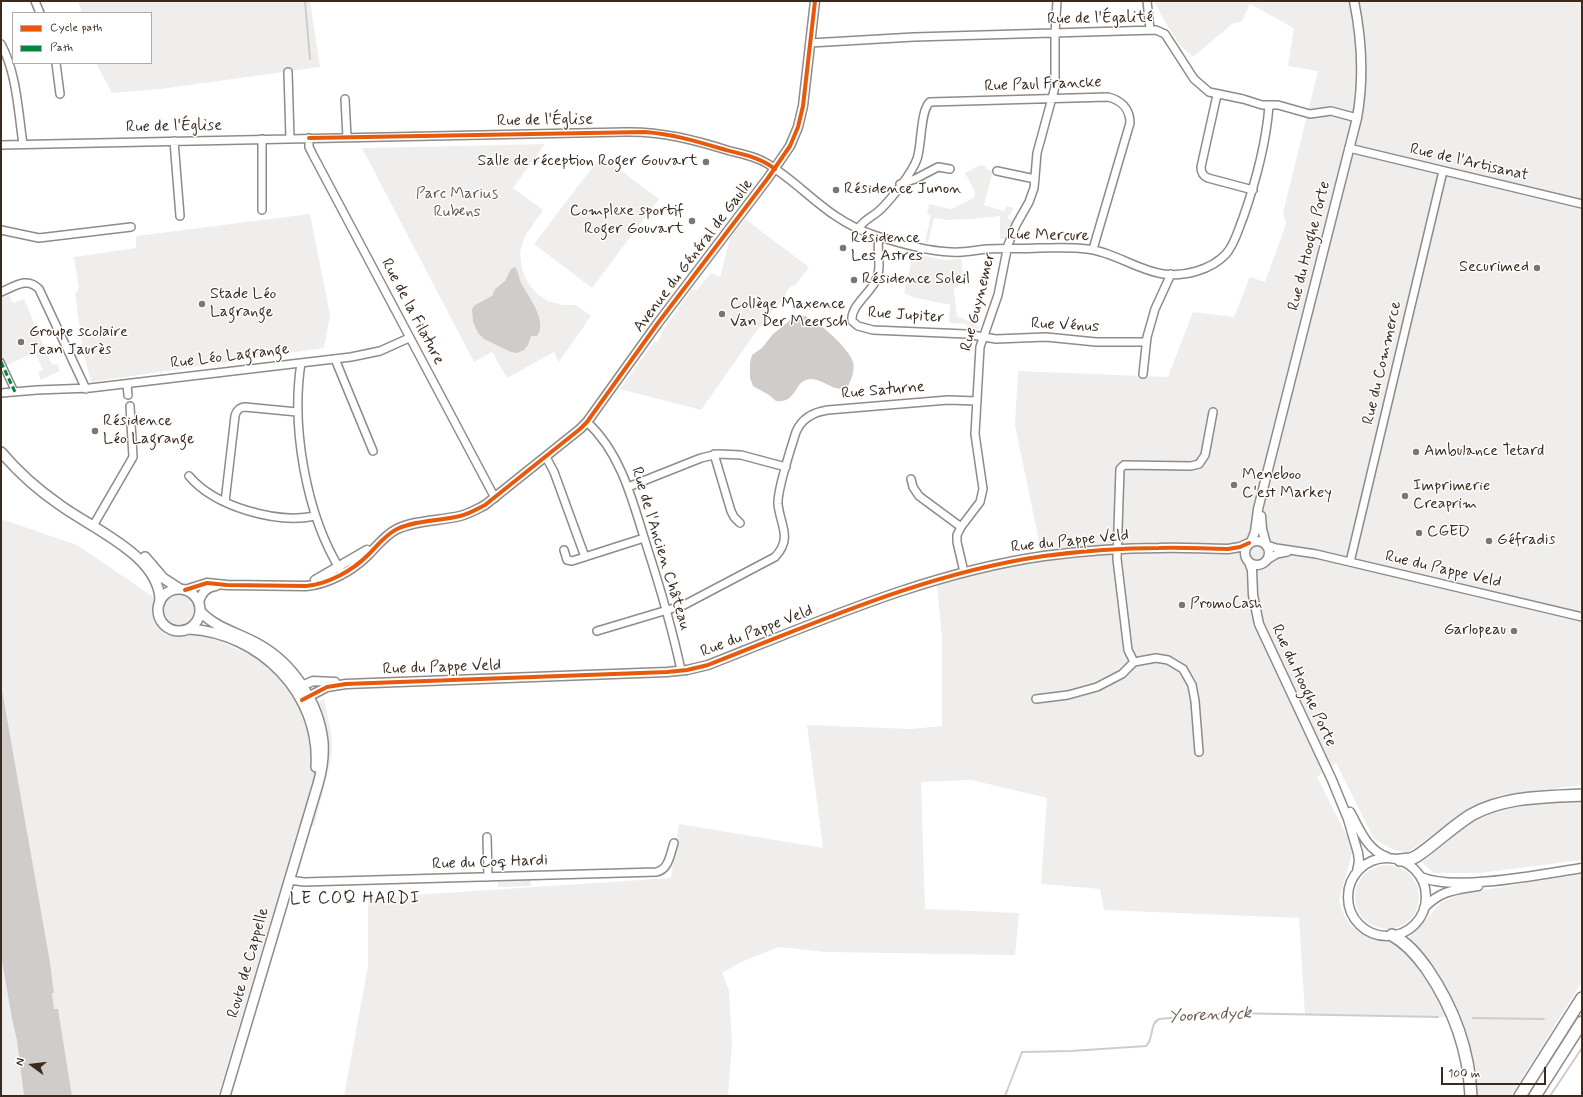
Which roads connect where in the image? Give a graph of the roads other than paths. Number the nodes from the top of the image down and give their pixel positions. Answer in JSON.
{"nodes":[{"id":1,"x":35,"y":1,"type":"edge"},
{"id":2,"x":815,"y":1,"type":"edge"},
{"id":3,"x":1056,"y":1,"type":"edge"},
{"id":4,"x":1147,"y":1,"type":"edge"},
{"id":5,"x":1354,"y":1,"type":"edge"},
{"id":6,"x":40,"y":12,"type":"edge"},
{"id":7,"x":1150,"y":29,"type":"junction"},
{"id":8,"x":1055,"y":33,"type":"junction"},
{"id":9,"x":810,"y":43,"type":"junction"},
{"id":10,"x":1,"y":44,"type":"edge"},
{"id":11,"x":3,"y":53,"type":"edge"},
{"id":12,"x":56,"y":64,"type":"edge"},
{"id":13,"x":288,"y":72,"type":"dead end"},
{"id":14,"x":60,"y":94,"type":"dead end"},
{"id":15,"x":1217,"y":94,"type":"junction"},
{"id":16,"x":1053,"y":98,"type":"junction"},
{"id":17,"x":345,"y":99,"type":"dead end"},
{"id":18,"x":1269,"y":106,"type":"junction"},
{"id":19,"x":1357,"y":118,"type":"junction"},
{"id":20,"x":347,"y":137,"type":"junction"},
{"id":21,"x":309,"y":138,"type":"junction"},
{"id":22,"x":262,"y":139,"type":"junction"},
{"id":23,"x":290,"y":139,"type":"junction"},
{"id":24,"x":174,"y":141,"type":"junction"},
{"id":25,"x":23,"y":144,"type":"junction"},
{"id":26,"x":1,"y":145,"type":"edge"},
{"id":27,"x":1349,"y":148,"type":"junction"},
{"id":28,"x":775,"y":169,"type":"junction"},
{"id":29,"x":950,"y":169,"type":"dead end"},
{"id":30,"x":997,"y":171,"type":"dead end"},
{"id":31,"x":1443,"y":171,"type":"junction"},
{"id":32,"x":1035,"y":179,"type":"junction"},
{"id":33,"x":900,"y":184,"type":"junction"},
{"id":34,"x":1253,"y":190,"type":"junction"},
{"id":35,"x":1582,"y":204,"type":"edge"},
{"id":36,"x":262,"y":210,"type":"dead end"},
{"id":37,"x":180,"y":216,"type":"dead end"},
{"id":38,"x":131,"y":227,"type":"dead end"},
{"id":39,"x":858,"y":229,"type":"junction"},
{"id":40,"x":1,"y":230,"type":"edge"},
{"id":41,"x":879,"y":237,"type":"junction"},
{"id":42,"x":1007,"y":249,"type":"junction"},
{"id":43,"x":1093,"y":249,"type":"junction"},
{"id":44,"x":1170,"y":274,"type":"junction"},
{"id":45,"x":1,"y":292,"type":"edge"},
{"id":46,"x":983,"y":337,"type":"junction"},
{"id":47,"x":409,"y":338,"type":"junction"},
{"id":48,"x":1146,"y":342,"type":"junction"},
{"id":49,"x":335,"y":359,"type":"junction"},
{"id":50,"x":1,"y":362,"type":"edge"},
{"id":51,"x":301,"y":363,"type":"junction"},
{"id":52,"x":1143,"y":374,"type":"dead end"},
{"id":53,"x":127,"y":384,"type":"junction"},
{"id":54,"x":86,"y":388,"type":"junction"},
{"id":55,"x":15,"y":392,"type":"junction"},
{"id":56,"x":1,"y":393,"type":"edge"},
{"id":57,"x":128,"y":395,"type":"dead end"},
{"id":58,"x":977,"y":401,"type":"junction"},
{"id":59,"x":130,"y":406,"type":"dead end"},
{"id":60,"x":297,"y":412,"type":"junction"},
{"id":61,"x":1214,"y":412,"type":"dead end"},
{"id":62,"x":587,"y":422,"type":"junction"},
{"id":63,"x":373,"y":451,"type":"dead end"},
{"id":64,"x":1,"y":452,"type":"edge"},
{"id":65,"x":714,"y":454,"type":"junction"},
{"id":66,"x":546,"y":457,"type":"junction"},
{"id":67,"x":786,"y":467,"type":"junction"},
{"id":68,"x":189,"y":476,"type":"dead end"},
{"id":69,"x":911,"y":479,"type":"dead end"},
{"id":70,"x":628,"y":487,"type":"junction"},
{"id":71,"x":1263,"y":495,"type":"junction"},
{"id":72,"x":495,"y":498,"type":"junction"},
{"id":73,"x":225,"y":502,"type":"junction"},
{"id":74,"x":316,"y":516,"type":"junction"},
{"id":75,"x":740,"y":523,"type":"dead end"},
{"id":76,"x":93,"y":526,"type":"junction"},
{"id":77,"x":961,"y":527,"type":"junction"},
{"id":78,"x":113,"y":538,"type":"junction"},
{"id":79,"x":644,"y":538,"type":"junction"},
{"id":80,"x":1250,"y":542,"type":"junction"},
{"id":81,"x":1266,"y":545,"type":"junction"},
{"id":82,"x":1117,"y":549,"type":"junction"},
{"id":83,"x":1215,"y":549,"type":"junction"},
{"id":84,"x":564,"y":550,"type":"dead end"},
{"id":85,"x":1298,"y":550,"type":"junction"},
{"id":86,"x":585,"y":557,"type":"junction"},
{"id":87,"x":1247,"y":560,"type":"junction"},
{"id":88,"x":1265,"y":562,"type":"junction"},
{"id":89,"x":1350,"y":562,"type":"junction"},
{"id":90,"x":340,"y":571,"type":"junction"},
{"id":91,"x":964,"y":572,"type":"junction"},
{"id":92,"x":227,"y":585,"type":"junction"},
{"id":93,"x":182,"y":590,"type":"junction"},
{"id":94,"x":1254,"y":601,"type":"junction"},
{"id":95,"x":160,"y":602,"type":"junction"},
{"id":96,"x":200,"y":607,"type":"junction"},
{"id":97,"x":667,"y":610,"type":"junction"},
{"id":98,"x":1582,"y":617,"type":"edge"},
{"id":99,"x":189,"y":629,"type":"junction"},
{"id":100,"x":597,"y":631,"type":"dead end"},
{"id":101,"x":1134,"y":662,"type":"junction"},
{"id":102,"x":681,"y":670,"type":"junction"},
{"id":103,"x":346,"y":684,"type":"junction"},
{"id":104,"x":299,"y":687,"type":"junction"},
{"id":105,"x":305,"y":698,"type":"junction"},
{"id":106,"x":1036,"y":699,"type":"dead end"},
{"id":107,"x":1199,"y":752,"type":"dead end"},
{"id":108,"x":1332,"y":780,"type":"junction"},
{"id":109,"x":1582,"y":795,"type":"edge"},
{"id":110,"x":487,"y":837,"type":"dead end"},
{"id":111,"x":674,"y":843,"type":"dead end"},
{"id":112,"x":1389,"y":858,"type":"junction"},
{"id":113,"x":1400,"y":860,"type":"junction"},
{"id":114,"x":1582,"y":868,"type":"edge"},
{"id":115,"x":1357,"y":872,"type":"junction"},
{"id":116,"x":488,"y":877,"type":"junction"},
{"id":117,"x":1421,"y":877,"type":"junction"},
{"id":118,"x":1508,"y":879,"type":"junction"},
{"id":119,"x":289,"y":880,"type":"junction"},
{"id":120,"x":1424,"y":908,"type":"junction"},
{"id":121,"x":1392,"y":935,"type":"junction"},
{"id":122,"x":1582,"y":998,"type":"edge"},
{"id":123,"x":1582,"y":1022,"type":"edge"},
{"id":124,"x":1582,"y":1026,"type":"edge"},
{"id":125,"x":1566,"y":1048,"type":"junction"},
{"id":126,"x":224,"y":1096,"type":"edge"},
{"id":127,"x":1471,"y":1096,"type":"edge"},
{"id":128,"x":1520,"y":1096,"type":"edge"},
{"id":129,"x":1535,"y":1096,"type":"edge"}],
"edges":[{"from":1,"to":6,"type":"street"},
{"from":2,"to":9,"type":"street","name":"Avenue du Général de Gaulle"},
{"from":3,"to":8,"type":"street","name":"Rue Guynemer"},
{"from":4,"to":7,"type":"street"},
{"from":5,"to":19,"type":"street","name":"Rue du Hooghe Porte"},
{"from":7,"to":8,"type":"street","name":"Rue de l'Égalité"},
{"from":7,"to":15,"type":"street","name":"Rue de l'Égalité"},
{"from":8,"to":9,"type":"street","name":"Rue de l'Égalité"},
{"from":8,"to":16,"type":"street","name":"Rue Guynemer"},
{"from":9,"to":28,"type":"street","name":"Avenue du Général de Gaulle"},
{"from":10,"to":11,"type":"street"},
{"from":11,"to":25,"type":"street"},
{"from":12,"to":14,"type":"street"},
{"from":13,"to":23,"type":"street"},
{"from":15,"to":18,"type":"street","name":"Rue de l'Égalité"},
{"from":15,"to":34,"type":"street"},
{"from":16,"to":32,"type":"street","name":"Rue Guynemer"},
{"from":16,"to":33,"type":"street","name":"Rue Paul Francke"},
{"from":16,"to":43,"type":"street","name":"Rue Paul Francke"},
{"from":17,"to":20,"type":"street"},
{"from":18,"to":19,"type":"street","name":"Rue de l'Égalité"},
{"from":18,"to":34,"type":"street","name":"Rue Mercure"},
{"from":19,"to":27,"type":"street","name":"Rue du Hooghe Porte"},
{"from":20,"to":21,"type":"street","name":"Rue de l'Église"},
{"from":20,"to":28,"type":"street","name":"Rue de l'Église"},
{"from":21,"to":23,"type":"street","name":"Rue de l'Église"},
{"from":21,"to":47,"type":"street","name":"Rue de la Filature"},
{"from":22,"to":23,"type":"street","name":"Rue de l'Église"},
{"from":22,"to":24,"type":"street","name":"Rue de l'Église"},
{"from":22,"to":36,"type":"street"},
{"from":24,"to":25,"type":"street","name":"Rue de l'Église"},
{"from":24,"to":37,"type":"street"},
{"from":25,"to":26,"type":"street","name":"Rue de l'Église"},
{"from":27,"to":31,"type":"street","name":"Rue de l'Artisanat"},
{"from":27,"to":71,"type":"street","name":"Rue du Hooghe Porte"},
{"from":28,"to":39,"type":"street","name":"Rue Mercure"},
{"from":28,"to":62,"type":"street","name":"Avenue du Général de Gaulle"},
{"from":29,"to":33,"type":"street"},
{"from":30,"to":32,"type":"street"},
{"from":31,"to":35,"type":"street","name":"Rue de l'Artisanat"},
{"from":31,"to":89,"type":"street","name":"Rue du Commerce"},
{"from":32,"to":42,"type":"street","name":"Rue Guynemer"},
{"from":33,"to":39,"type":"street"},
{"from":34,"to":44,"type":"street","name":"Rue Mercure"},
{"from":38,"to":40,"type":"street"},
{"from":39,"to":41,"type":"street","name":"Rue Mercure"},
{"from":41,"to":42,"type":"street","name":"Rue Mercure"},
{"from":41,"to":46,"type":"street","name":"Rue Jupiter"},
{"from":42,"to":43,"type":"street","name":"Rue Mercure"},
{"from":42,"to":46,"type":"street","name":"Rue Guynemer"},
{"from":43,"to":44,"type":"street","name":"Rue Mercure"},
{"from":44,"to":48,"type":"street"},
{"from":45,"to":54,"type":"street"},
{"from":46,"to":48,"type":"street","name":"Rue Vénus"},
{"from":46,"to":58,"type":"street","name":"Rue Guynemer"},
{"from":47,"to":49,"type":"street","name":"Rue Léo Lagrange"},
{"from":47,"to":72,"type":"street","name":"Rue de la Filature"},
{"from":48,"to":52,"type":"street"},
{"from":49,"to":51,"type":"street","name":"Rue Léo Lagrange"},
{"from":49,"to":63,"type":"street"},
{"from":50,"to":55,"type":"street"},
{"from":51,"to":53,"type":"street","name":"Rue Léo Lagrange"},
{"from":51,"to":60,"type":"street"},
{"from":53,"to":54,"type":"street","name":"Rue Léo Lagrange"},
{"from":53,"to":57,"type":"street"},
{"from":54,"to":55,"type":"street","name":"Rue Léo Lagrange"},
{"from":55,"to":56,"type":"street","name":"Rue Léo Lagrange"},
{"from":58,"to":67,"type":"street","name":"Rue Saturne"},
{"from":58,"to":77,"type":"street","name":"Rue Guynemer"},
{"from":59,"to":76,"type":"street"},
{"from":60,"to":73,"type":"street"},
{"from":60,"to":74,"type":"street"},
{"from":61,"to":82,"type":"street"},
{"from":62,"to":66,"type":"street","name":"Avenue du Général de Gaulle"},
{"from":62,"to":70,"type":"street","name":"Rue de l'Ancien Château"},
{"from":64,"to":76,"type":"main road"},
{"from":65,"to":67,"type":"street"},
{"from":65,"to":70,"type":"street"},
{"from":65,"to":75,"type":"street"},
{"from":66,"to":72,"type":"street","name":"Avenue du Général de Gaulle"},
{"from":66,"to":86,"type":"street"},
{"from":67,"to":97,"type":"street"},
{"from":68,"to":73,"type":"street"},
{"from":69,"to":77,"type":"street"},
{"from":70,"to":79,"type":"street","name":"Rue de l'Ancien Château"},
{"from":71,"to":80,"type":"street","name":"Rue du Hooghe Porte"},
{"from":71,"to":81,"type":"street","name":"Rue du Hooghe Porte"},
{"from":72,"to":90,"type":"street","name":"Avenue du Général de Gaulle"},
{"from":73,"to":74,"type":"street"},
{"from":74,"to":90,"type":"street"},
{"from":76,"to":78,"type":"main road"},
{"from":77,"to":91,"type":"street","name":"Rue Guynemer"},
{"from":78,"to":93,"type":"main road"},
{"from":78,"to":95,"type":"main road"},
{"from":79,"to":86,"type":"street"},
{"from":79,"to":97,"type":"street","name":"Rue de l'Ancien Château"},
{"from":80,"to":81,"type":"street"},
{"from":80,"to":83,"type":"street","name":"Rue du Pappe Veld"},
{"from":80,"to":87,"type":"street"},
{"from":81,"to":85,"type":"street","name":"Rue du Pappe Veld"},
{"from":81,"to":88,"type":"street"},
{"from":82,"to":83,"type":"street","name":"Rue du Pappe Veld"},
{"from":82,"to":91,"type":"street","name":"Rue du Pappe Veld"},
{"from":82,"to":101,"type":"street"},
{"from":83,"to":87,"type":"street","name":"Rue du Pappe Veld"},
{"from":84,"to":86,"type":"street"},
{"from":85,"to":88,"type":"street","name":"Rue du Pappe Veld"},
{"from":85,"to":89,"type":"street","name":"Rue du Pappe Veld"},
{"from":87,"to":88,"type":"street"},
{"from":87,"to":94,"type":"street","name":"Rue du Hooghe Porte"},
{"from":88,"to":94,"type":"street","name":"Rue du Hooghe Porte"},
{"from":89,"to":98,"type":"street","name":"Rue du Pappe Veld"},
{"from":90,"to":92,"type":"street","name":"Avenue du Général de Gaulle"},
{"from":91,"to":102,"type":"street","name":"Rue du Pappe Veld"},
{"from":92,"to":93,"type":"street"},
{"from":92,"to":96,"type":"street"},
{"from":93,"to":95,"type":"main road"},
{"from":93,"to":96,"type":"main road"},
{"from":94,"to":108,"type":"street","name":"Rue du Hooghe Porte"},
{"from":95,"to":99,"type":"main road"},
{"from":96,"to":99,"type":"main road"},
{"from":96,"to":104,"type":"main road"},
{"from":97,"to":100,"type":"street"},
{"from":97,"to":102,"type":"street","name":"Rue de l'Ancien Château"},
{"from":99,"to":104,"type":"main road"},
{"from":101,"to":106,"type":"street"},
{"from":101,"to":107,"type":"street"},
{"from":102,"to":103,"type":"street","name":"Rue du Pappe Veld"},
{"from":103,"to":104,"type":"street","name":"Rue du Pappe Veld"},
{"from":103,"to":105,"type":"street","name":"Rue du Pappe Veld"},
{"from":104,"to":105,"type":"main road","name":"Route de Cappelle"},
{"from":105,"to":119,"type":"main road","name":"Route de Cappelle"},
{"from":108,"to":112,"type":"street","name":"Rue du Hooghe Porte"},
{"from":108,"to":115,"type":"street","name":"Rue du Hooghe Porte"},
{"from":109,"to":113,"type":"highway"},
{"from":110,"to":116,"type":"street"},
{"from":111,"to":116,"type":"street","name":"Rue du Coq Hardi"},
{"from":112,"to":113,"type":"street"},
{"from":112,"to":115,"type":"street"},
{"from":113,"to":117,"type":"street"},
{"from":114,"to":118,"type":"street"},
{"from":115,"to":121,"type":"street"},
{"from":116,"to":119,"type":"street","name":"Rue du Coq Hardi"},
{"from":117,"to":118,"type":"street"},
{"from":117,"to":120,"type":"street"},
{"from":118,"to":120,"type":"street"},
{"from":119,"to":126,"type":"main road","name":"Route de Cappelle"},
{"from":120,"to":121,"type":"street"},
{"from":121,"to":127,"type":"highway"},
{"from":122,"to":128,"type":"highway"},
{"from":123,"to":125,"type":"highway"},
{"from":124,"to":125,"type":"highway"},
{"from":125,"to":129,"type":"highway"}]}
